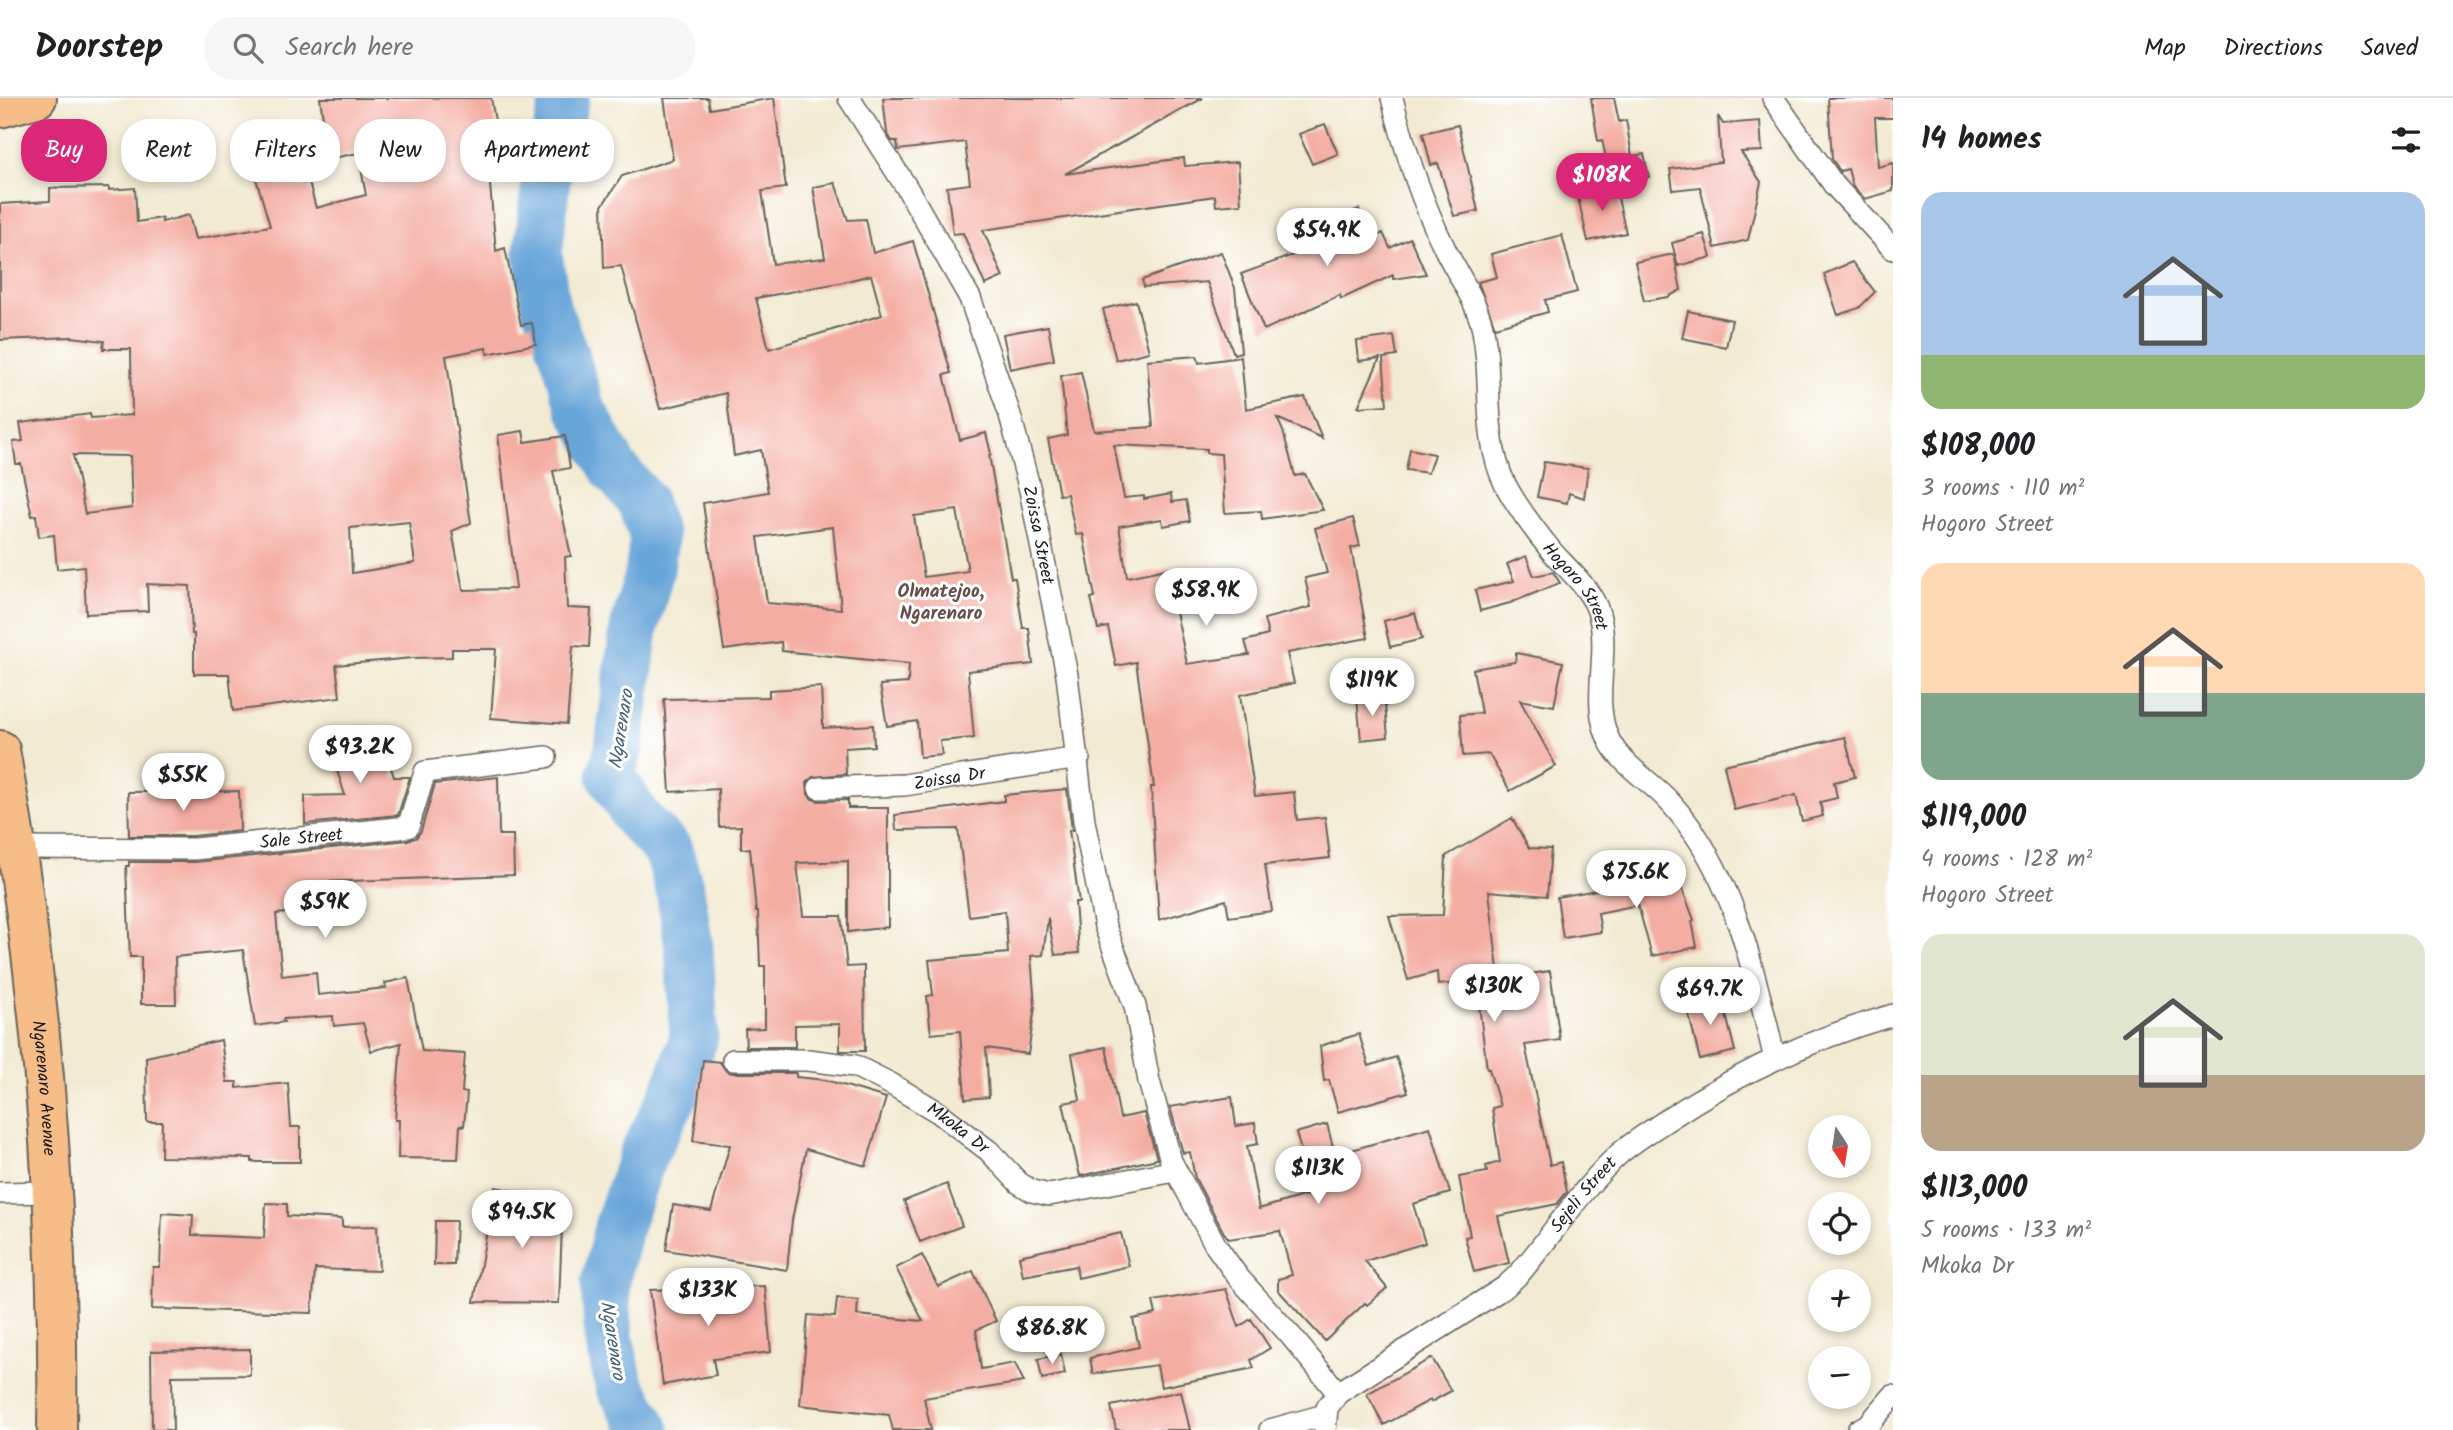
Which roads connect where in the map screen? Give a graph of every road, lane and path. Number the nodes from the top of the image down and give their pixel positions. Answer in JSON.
{"nodes":[{"id":1,"x":849,"y":98,"type":"edge"},
{"id":2,"x":1392,"y":98,"type":"edge"},
{"id":3,"x":1773,"y":98,"type":"edge"},
{"id":4,"x":1893,"y":249,"type":"edge"},
{"id":5,"x":0,"y":750,"type":"edge"},
{"id":6,"x":546,"y":757,"type":"dead end"},
{"id":7,"x":1079,"y":758,"type":"junction"},
{"id":8,"x":819,"y":788,"type":"dead end"},
{"id":9,"x":17,"y":848,"type":"junction"},
{"id":10,"x":1893,"y":1015,"type":"edge"},
{"id":11,"x":1775,"y":1059,"type":"junction"},
{"id":12,"x":733,"y":1060,"type":"dead end"},
{"id":13,"x":1175,"y":1171,"type":"junction"},
{"id":14,"x":53,"y":1192,"type":"junction"},
{"id":15,"x":0,"y":1194,"type":"edge"},
{"id":16,"x":1338,"y":1393,"type":"junction"},
{"id":17,"x":1893,"y":1396,"type":"edge"},
{"id":18,"x":1325,"y":1422,"type":"edge"},
{"id":19,"x":57,"y":1430,"type":"edge"},
{"id":20,"x":1270,"y":1430,"type":"edge"},
{"id":21,"x":1858,"y":1430,"type":"edge"}],
"edges":[{"from":1,"to":7,"type":"street","name":"Zoissa Street"},
{"from":2,"to":11,"type":"street","name":"Hogoro Street"},
{"from":3,"to":4,"type":"street"},
{"from":5,"to":9,"type":"highway","name":"Ngarenaro Avenue"},
{"from":6,"to":9,"type":"street","name":"Sale Street"},
{"from":7,"to":8,"type":"street","name":"Zoissa Dr"},
{"from":7,"to":13,"type":"street","name":"Zoissa Street"},
{"from":9,"to":14,"type":"highway","name":"Ngarenaro Avenue"},
{"from":10,"to":11,"type":"street","name":"Sejeli Street"},
{"from":11,"to":16,"type":"street","name":"Sejeli Street"},
{"from":12,"to":13,"type":"street","name":"Mkoka Dr"},
{"from":13,"to":16,"type":"street"},
{"from":14,"to":15,"type":"street"},
{"from":14,"to":19,"type":"highway","name":"Ngarenaro Avenue"},
{"from":16,"to":18,"type":"street","name":"Sejeli Street"},
{"from":17,"to":21,"type":"street"},
{"from":18,"to":20,"type":"street"}]}
